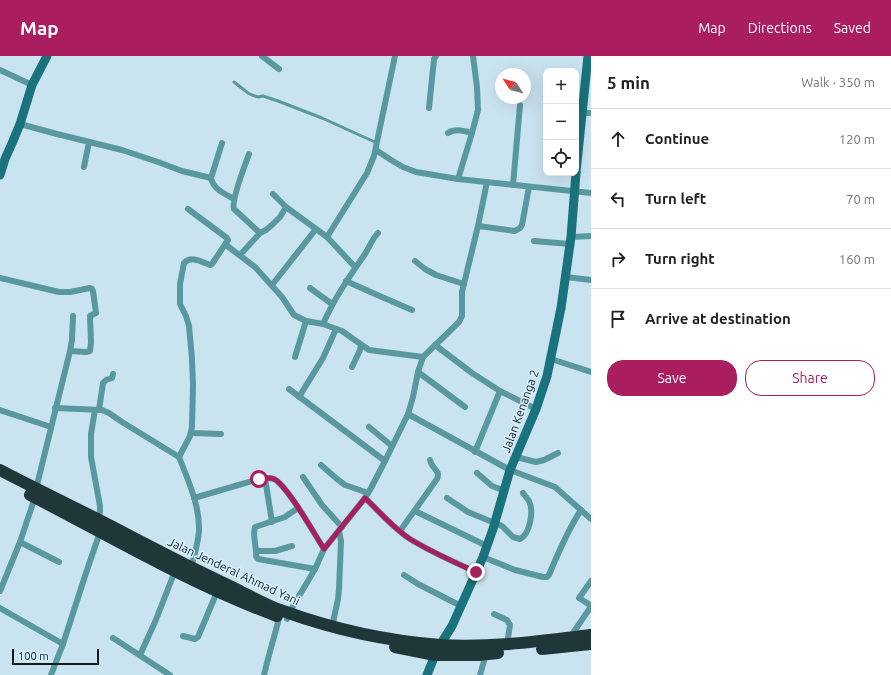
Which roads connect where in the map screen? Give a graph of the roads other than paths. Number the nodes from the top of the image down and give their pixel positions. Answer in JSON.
{"nodes":[{"id":1,"x":47,"y":56,"type":"edge"},
{"id":2,"x":262,"y":56,"type":"edge"},
{"id":3,"x":395,"y":56,"type":"edge"},
{"id":4,"x":436,"y":56,"type":"edge"},
{"id":5,"x":473,"y":56,"type":"edge"},
{"id":6,"x":588,"y":56,"type":"edge"},
{"id":7,"x":279,"y":69,"type":"dead end"},
{"id":8,"x":0,"y":70,"type":"edge"},
{"id":9,"x":234,"y":82,"type":"dead end"},
{"id":10,"x":32,"y":85,"type":"junction"},
{"id":11,"x":520,"y":105,"type":"dead end"},
{"id":12,"x":429,"y":108,"type":"dead end"},
{"id":13,"x":586,"y":113,"type":"edge"},
{"id":14,"x":20,"y":124,"type":"junction"},
{"id":15,"x":448,"y":133,"type":"dead end"},
{"id":16,"x":472,"y":133,"type":"junction"},
{"id":17,"x":89,"y":142,"type":"junction"},
{"id":18,"x":222,"y":143,"type":"dead end"},
{"id":19,"x":377,"y":143,"type":"junction"},
{"id":20,"x":376,"y":150,"type":"junction"},
{"id":21,"x":249,"y":154,"type":"dead end"},
{"id":22,"x":579,"y":154,"type":"edge"},
{"id":23,"x":84,"y":167,"type":"dead end"},
{"id":24,"x":0,"y":175,"type":"edge"},
{"id":25,"x":576,"y":176,"type":"edge"},
{"id":26,"x":211,"y":178,"type":"junction"},
{"id":27,"x":458,"y":179,"type":"junction"},
{"id":28,"x":487,"y":182,"type":"junction"},
{"id":29,"x":513,"y":186,"type":"junction"},
{"id":30,"x":529,"y":187,"type":"junction"},
{"id":31,"x":574,"y":191,"type":"junction"},
{"id":32,"x":591,"y":193,"type":"edge"},
{"id":33,"x":273,"y":194,"type":"dead end"},
{"id":34,"x":234,"y":199,"type":"junction"},
{"id":35,"x":286,"y":207,"type":"junction"},
{"id":36,"x":188,"y":209,"type":"dead end"},
{"id":37,"x":478,"y":226,"type":"junction"},
{"id":38,"x":316,"y":229,"type":"junction"},
{"id":39,"x":260,"y":233,"type":"junction"},
{"id":40,"x":378,"y":233,"type":"dead end"},
{"id":41,"x":591,"y":236,"type":"edge"},
{"id":42,"x":328,"y":237,"type":"junction"},
{"id":43,"x":570,"y":240,"type":"junction"},
{"id":44,"x":534,"y":241,"type":"dead end"},
{"id":45,"x":226,"y":245,"type":"junction"},
{"id":46,"x":240,"y":256,"type":"junction"},
{"id":47,"x":415,"y":262,"type":"dead end"},
{"id":48,"x":355,"y":267,"type":"junction"},
{"id":49,"x":566,"y":277,"type":"junction"},
{"id":50,"x":0,"y":279,"type":"edge"},
{"id":51,"x":591,"y":280,"type":"edge"},
{"id":52,"x":346,"y":281,"type":"junction"},
{"id":53,"x":464,"y":284,"type":"junction"},
{"id":54,"x":272,"y":285,"type":"junction"},
{"id":55,"x":310,"y":288,"type":"dead end"},
{"id":56,"x":332,"y":304,"type":"junction"},
{"id":57,"x":412,"y":310,"type":"dead end"},
{"id":58,"x":73,"y":316,"type":"dead end"},
{"id":59,"x":306,"y":321,"type":"junction"},
{"id":60,"x":322,"y":324,"type":"junction"},
{"id":61,"x":336,"y":329,"type":"junction"},
{"id":62,"x":361,"y":345,"type":"junction"},
{"id":63,"x":434,"y":345,"type":"junction"},
{"id":64,"x":70,"y":349,"type":"junction"},
{"id":65,"x":295,"y":357,"type":"dead end"},
{"id":66,"x":423,"y":357,"type":"junction"},
{"id":67,"x":551,"y":359,"type":"junction"},
{"id":68,"x":352,"y":367,"type":"dead end"},
{"id":69,"x":418,"y":372,"type":"junction"},
{"id":70,"x":591,"y":372,"type":"edge"},
{"id":71,"x":113,"y":374,"type":"dead end"},
{"id":72,"x":289,"y":388,"type":"dead end"},
{"id":73,"x":500,"y":391,"type":"junction"},
{"id":74,"x":299,"y":397,"type":"junction"},
{"id":75,"x":464,"y":407,"type":"dead end"},
{"id":76,"x":55,"y":408,"type":"junction"},
{"id":77,"x":536,"y":409,"type":"junction"},
{"id":78,"x":0,"y":410,"type":"edge"},
{"id":79,"x":97,"y":410,"type":"junction"},
{"id":80,"x":408,"y":414,"type":"junction"},
{"id":81,"x":51,"y":427,"type":"junction"},
{"id":82,"x":369,"y":428,"type":"dead end"},
{"id":83,"x":191,"y":433,"type":"junction"},
{"id":84,"x":221,"y":434,"type":"dead end"},
{"id":85,"x":392,"y":446,"type":"junction"},
{"id":86,"x":475,"y":452,"type":"junction"},
{"id":87,"x":558,"y":453,"type":"dead end"},
{"id":88,"x":179,"y":457,"type":"junction"},
{"id":89,"x":516,"y":457,"type":"junction"},
{"id":90,"x":430,"y":460,"type":"dead end"},
{"id":91,"x":386,"y":461,"type":"junction"},
{"id":92,"x":321,"y":465,"type":"dead end"},
{"id":93,"x":0,"y":470,"type":"edge"},
{"id":94,"x":510,"y":470,"type":"junction"},
{"id":95,"x":477,"y":473,"type":"dead end"},
{"id":96,"x":303,"y":477,"type":"dead end"},
{"id":97,"x":265,"y":478,"type":"junction"},
{"id":98,"x":0,"y":479,"type":"edge"},
{"id":99,"x":505,"y":491,"type":"junction"},
{"id":100,"x":36,"y":493,"type":"junction"},
{"id":101,"x":523,"y":494,"type":"dead end"},
{"id":102,"x":366,"y":495,"type":"junction"},
{"id":103,"x":194,"y":498,"type":"junction"},
{"id":104,"x":447,"y":498,"type":"dead end"},
{"id":105,"x":298,"y":508,"type":"junction"},
{"id":106,"x":581,"y":510,"type":"junction"},
{"id":107,"x":415,"y":511,"type":"junction"},
{"id":108,"x":97,"y":519,"type":"junction"},
{"id":109,"x":591,"y":519,"type":"edge"},
{"id":110,"x":272,"y":522,"type":"junction"},
{"id":111,"x":495,"y":523,"type":"junction"},
{"id":112,"x":340,"y":529,"type":"junction"},
{"id":113,"x":400,"y":531,"type":"junction"},
{"id":114,"x":100,"y":532,"type":"junction"},
{"id":115,"x":20,"y":542,"type":"junction"},
{"id":116,"x":292,"y":546,"type":"dead end"},
{"id":117,"x":487,"y":546,"type":"junction"},
{"id":118,"x":324,"y":549,"type":"junction"},
{"id":119,"x":257,"y":550,"type":"junction"},
{"id":120,"x":483,"y":557,"type":"junction"},
{"id":121,"x":59,"y":562,"type":"dead end"},
{"id":122,"x":191,"y":568,"type":"junction"},
{"id":123,"x":315,"y":569,"type":"junction"},
{"id":124,"x":175,"y":572,"type":"junction"},
{"id":125,"x":476,"y":572,"type":"junction"},
{"id":126,"x":404,"y":575,"type":"dead end"},
{"id":127,"x":591,"y":581,"type":"edge"},
{"id":128,"x":223,"y":590,"type":"junction"},
{"id":129,"x":0,"y":591,"type":"edge"},
{"id":130,"x":461,"y":606,"type":"junction"},
{"id":131,"x":0,"y":608,"type":"edge"},
{"id":132,"x":494,"y":614,"type":"dead end"},
{"id":133,"x":284,"y":615,"type":"junction"},
{"id":134,"x":332,"y":627,"type":"junction"},
{"id":135,"x":591,"y":635,"type":"edge"},
{"id":136,"x":183,"y":636,"type":"dead end"},
{"id":137,"x":113,"y":638,"type":"dead end"},
{"id":138,"x":570,"y":638,"type":"junction"},
{"id":139,"x":63,"y":644,"type":"junction"},
{"id":140,"x":507,"y":644,"type":"junction"},
{"id":141,"x":591,"y":644,"type":"edge"},
{"id":142,"x":437,"y":650,"type":"junction"},
{"id":143,"x":486,"y":654,"type":"junction"},
{"id":144,"x":140,"y":655,"type":"junction"},
{"id":145,"x":51,"y":675,"type":"edge"},
{"id":146,"x":170,"y":675,"type":"edge"},
{"id":147,"x":264,"y":675,"type":"edge"},
{"id":148,"x":427,"y":675,"type":"edge"},
{"id":149,"x":480,"y":675,"type":"edge"}],
"edges":[{"from":1,"to":10,"type":"main road"},
{"from":2,"to":7,"type":"street"},
{"from":3,"to":19,"type":"street"},
{"from":4,"to":12,"type":"street"},
{"from":5,"to":16,"type":"street"},
{"from":6,"to":13,"type":"main road","name":"Jalan Kenanga 2"},
{"from":8,"to":10,"type":"street"},
{"from":9,"to":19,"type":"lane"},
{"from":10,"to":14,"type":"main road"},
{"from":11,"to":29,"type":"street"},
{"from":13,"to":22,"type":"main road","name":"Jalan Kenanga 2"},
{"from":14,"to":17,"type":"street"},
{"from":14,"to":24,"type":"main road"},
{"from":15,"to":16,"type":"street"},
{"from":16,"to":27,"type":"street"},
{"from":17,"to":23,"type":"street"},
{"from":17,"to":26,"type":"street"},
{"from":18,"to":26,"type":"street"},
{"from":19,"to":20,"type":"street"},
{"from":20,"to":27,"type":"street"},
{"from":20,"to":42,"type":"street"},
{"from":21,"to":34,"type":"street"},
{"from":25,"to":31,"type":"main road","name":"Jalan Kenanga 2"},
{"from":26,"to":34,"type":"street"},
{"from":27,"to":28,"type":"street"},
{"from":28,"to":29,"type":"street"},
{"from":28,"to":37,"type":"street"},
{"from":29,"to":30,"type":"street"},
{"from":30,"to":31,"type":"street"},
{"from":30,"to":37,"type":"street"},
{"from":31,"to":32,"type":"street"},
{"from":31,"to":43,"type":"main road","name":"Jalan Kenanga 2"},
{"from":33,"to":35,"type":"street"},
{"from":34,"to":39,"type":"street"},
{"from":35,"to":38,"type":"street"},
{"from":35,"to":39,"type":"street"},
{"from":36,"to":45,"type":"street"},
{"from":37,"to":53,"type":"street"},
{"from":38,"to":42,"type":"street"},
{"from":38,"to":54,"type":"street"},
{"from":39,"to":46,"type":"street"},
{"from":40,"to":48,"type":"street"},
{"from":41,"to":43,"type":"street"},
{"from":42,"to":48,"type":"street"},
{"from":43,"to":44,"type":"street"},
{"from":43,"to":49,"type":"main road","name":"Jalan Kenanga 2"},
{"from":45,"to":46,"type":"street"},
{"from":45,"to":83,"type":"street"},
{"from":46,"to":54,"type":"street"},
{"from":47,"to":53,"type":"street"},
{"from":48,"to":52,"type":"street"},
{"from":49,"to":51,"type":"street"},
{"from":49,"to":67,"type":"main road","name":"Jalan Kenanga 2"},
{"from":50,"to":64,"type":"street"},
{"from":52,"to":56,"type":"street"},
{"from":52,"to":57,"type":"street"},
{"from":53,"to":63,"type":"street"},
{"from":54,"to":59,"type":"street"},
{"from":55,"to":56,"type":"street"},
{"from":56,"to":60,"type":"street"},
{"from":58,"to":64,"type":"street"},
{"from":59,"to":60,"type":"street"},
{"from":59,"to":65,"type":"street"},
{"from":60,"to":61,"type":"street"},
{"from":61,"to":62,"type":"street"},
{"from":61,"to":74,"type":"street"},
{"from":62,"to":66,"type":"street"},
{"from":62,"to":68,"type":"street"},
{"from":63,"to":66,"type":"street"},
{"from":63,"to":73,"type":"street"},
{"from":64,"to":76,"type":"street"},
{"from":66,"to":69,"type":"street"},
{"from":67,"to":70,"type":"street"},
{"from":67,"to":77,"type":"main road","name":"Jalan Kenanga 2"},
{"from":69,"to":75,"type":"street"},
{"from":69,"to":80,"type":"street"},
{"from":71,"to":79,"type":"street"},
{"from":72,"to":74,"type":"street"},
{"from":73,"to":77,"type":"street"},
{"from":73,"to":86,"type":"street"},
{"from":74,"to":91,"type":"street"},
{"from":76,"to":79,"type":"street"},
{"from":76,"to":81,"type":"street"},
{"from":77,"to":89,"type":"main road","name":"Jalan Kenanga 2"},
{"from":78,"to":81,"type":"street"},
{"from":79,"to":88,"type":"street"},
{"from":79,"to":108,"type":"street"},
{"from":80,"to":85,"type":"street"},
{"from":80,"to":86,"type":"street"},
{"from":81,"to":100,"type":"street"},
{"from":82,"to":85,"type":"street"},
{"from":83,"to":84,"type":"street"},
{"from":83,"to":88,"type":"street"},
{"from":85,"to":91,"type":"street"},
{"from":86,"to":94,"type":"street"},
{"from":87,"to":89,"type":"street"},
{"from":88,"to":103,"type":"street"},
{"from":89,"to":94,"type":"main road","name":"Jalan Kenanga 2"},
{"from":90,"to":107,"type":"street"},
{"from":91,"to":102,"type":"street"},
{"from":92,"to":102,"type":"street"},
{"from":93,"to":100,"type":"highway","name":"Jalan Jenderal Ahmad Yani"},
{"from":94,"to":99,"type":"main road","name":"Jalan Kenanga 2"},
{"from":94,"to":106,"type":"street"},
{"from":95,"to":99,"type":"street"},
{"from":96,"to":112,"type":"street"},
{"from":97,"to":103,"type":"street"},
{"from":97,"to":105,"type":"street"},
{"from":97,"to":110,"type":"street"},
{"from":98,"to":100,"type":"highway","name":"Jalan Jenderal Ahmad Yani"},
{"from":99,"to":111,"type":"main road","name":"Jalan Kenanga 2"},
{"from":100,"to":108,"type":"highway","name":"Jalan Jenderal Ahmad Yani"},
{"from":100,"to":114,"type":"highway","name":"Jalan Jenderal Ahmad Yani"},
{"from":100,"to":115,"type":"street"},
{"from":101,"to":111,"type":"street"},
{"from":102,"to":112,"type":"street"},
{"from":102,"to":113,"type":"street"},
{"from":103,"to":122,"type":"street"},
{"from":104,"to":111,"type":"street"},
{"from":105,"to":110,"type":"street"},
{"from":105,"to":118,"type":"street"},
{"from":106,"to":109,"type":"street"},
{"from":106,"to":120,"type":"street"},
{"from":107,"to":113,"type":"street"},
{"from":107,"to":117,"type":"street"},
{"from":108,"to":122,"type":"highway","name":"Jalan Jenderal Ahmad Yani"},
{"from":110,"to":119,"type":"street"},
{"from":111,"to":117,"type":"main road","name":"Jalan Kenanga 2"},
{"from":112,"to":118,"type":"street"},
{"from":112,"to":134,"type":"street"},
{"from":113,"to":125,"type":"street"},
{"from":114,"to":124,"type":"highway","name":"Jalan Jenderal Ahmad Yani"},
{"from":114,"to":139,"type":"street"},
{"from":115,"to":121,"type":"street"},
{"from":115,"to":129,"type":"street"},
{"from":116,"to":119,"type":"street"},
{"from":117,"to":120,"type":"main road","name":"Jalan Kenanga 2"},
{"from":118,"to":123,"type":"street"},
{"from":119,"to":123,"type":"street"},
{"from":120,"to":125,"type":"main road","name":"Jalan Kenanga 2"},
{"from":122,"to":128,"type":"highway","name":"Jalan Jenderal Ahmad Yani"},
{"from":123,"to":133,"type":"street"},
{"from":124,"to":128,"type":"highway","name":"Jalan Jenderal Ahmad Yani"},
{"from":124,"to":144,"type":"street"},
{"from":125,"to":130,"type":"main road","name":"Jalan Kenanga 2"},
{"from":126,"to":130,"type":"street"},
{"from":127,"to":138,"type":"street"},
{"from":128,"to":133,"type":"highway","name":"Jalan Jenderal Ahmad Yani"},
{"from":128,"to":136,"type":"street"},
{"from":130,"to":142,"type":"main road","name":"Jalan Kenanga 2"},
{"from":131,"to":139,"type":"street"},
{"from":132,"to":140,"type":"street"},
{"from":133,"to":134,"type":"highway","name":"Jalan Jenderal Ahmad Yani"},
{"from":133,"to":142,"type":"highway","name":"Jalan Jenderal Ahmad Yani"},
{"from":133,"to":147,"type":"street"},
{"from":134,"to":142,"type":"highway","name":"Jalan Jenderal Ahmad Yani"},
{"from":135,"to":138,"type":"highway","name":"Jalan Jenderal Ahmad Yani"},
{"from":137,"to":144,"type":"street"},
{"from":138,"to":140,"type":"highway","name":"Jalan Jenderal Ahmad Yani"},
{"from":139,"to":145,"type":"street"},
{"from":140,"to":142,"type":"highway","name":"Jalan Jenderal Ahmad Yani"},
{"from":141,"to":143,"type":"highway","name":"Jalan Jenderal Ahmad Yani"},
{"from":142,"to":143,"type":"highway","name":"Jalan Jenderal Ahmad Yani"},
{"from":142,"to":148,"type":"main road","name":"Jalan Kenanga 2"},
{"from":143,"to":149,"type":"street"},
{"from":144,"to":146,"type":"street"}]}
